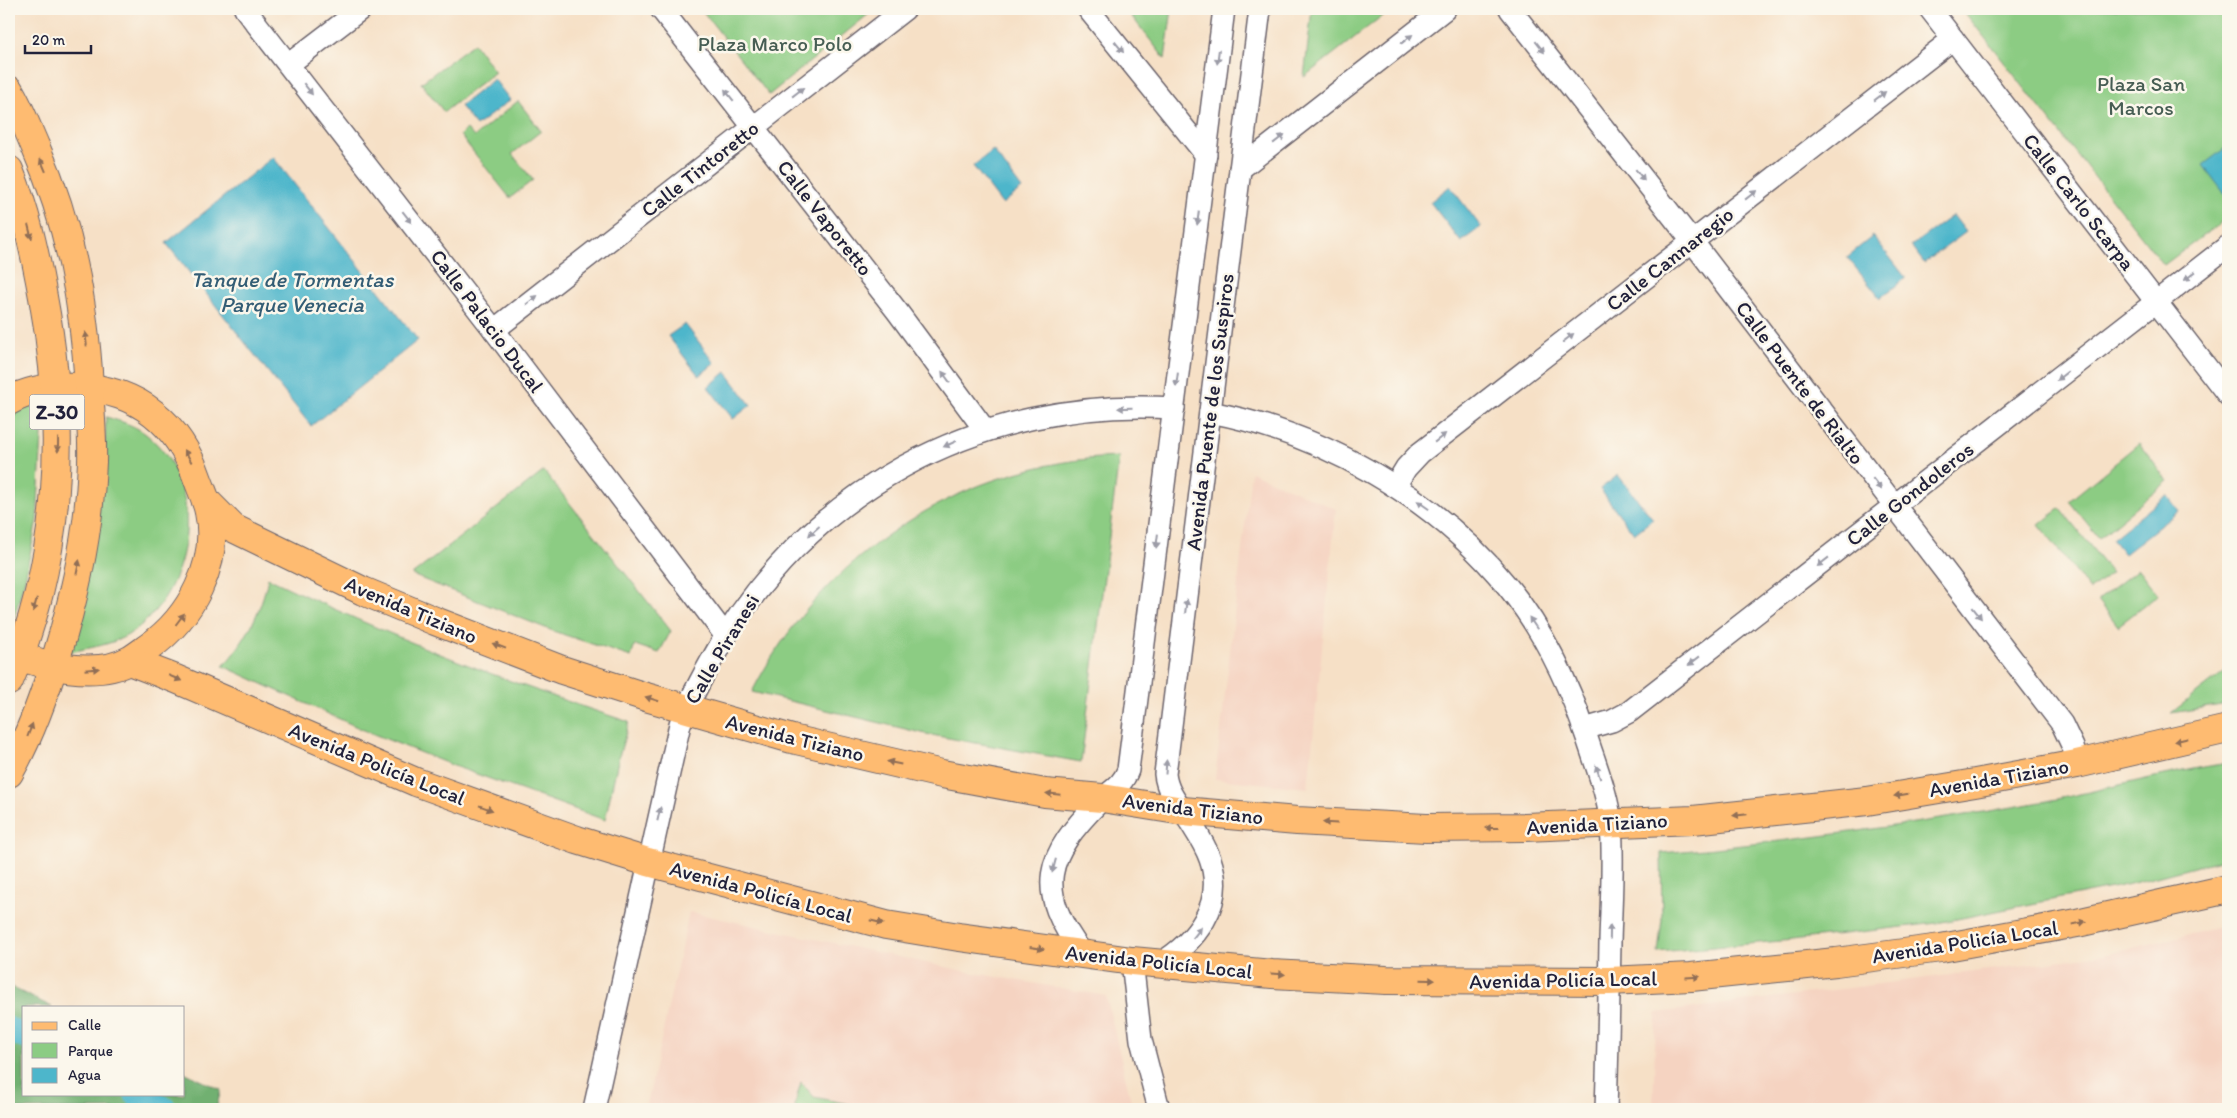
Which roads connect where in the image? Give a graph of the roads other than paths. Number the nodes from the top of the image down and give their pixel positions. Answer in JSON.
{"nodes":[{"id":1,"x":245,"y":9,"type":"edge"},
{"id":2,"x":360,"y":9,"type":"edge"},
{"id":3,"x":661,"y":9,"type":"edge"},
{"id":4,"x":905,"y":9,"type":"edge"},
{"id":5,"x":1088,"y":9,"type":"edge"},
{"id":6,"x":1224,"y":9,"type":"edge"},
{"id":7,"x":1260,"y":9,"type":"edge"},
{"id":8,"x":1446,"y":9,"type":"edge"},
{"id":9,"x":1510,"y":9,"type":"edge"},
{"id":10,"x":1930,"y":9,"type":"edge"},
{"id":11,"x":1953,"y":39,"type":"junction"},
{"id":12,"x":289,"y":64,"type":"junction"},
{"id":13,"x":9,"y":90,"type":"edge"},
{"id":14,"x":754,"y":127,"type":"junction"},
{"id":15,"x":1206,"y":155,"type":"junction"},
{"id":16,"x":1240,"y":169,"type":"junction"},
{"id":17,"x":9,"y":170,"type":"edge"},
{"id":18,"x":1692,"y":241,"type":"junction"},
{"id":19,"x":2228,"y":246,"type":"edge"},
{"id":20,"x":2156,"y":303,"type":"junction"},
{"id":21,"x":494,"y":330,"type":"junction"},
{"id":22,"x":56,"y":386,"type":"junction"},
{"id":23,"x":89,"y":388,"type":"junction"},
{"id":24,"x":2228,"y":395,"type":"edge"},
{"id":25,"x":9,"y":400,"type":"edge"},
{"id":26,"x":1174,"y":408,"type":"junction"},
{"id":27,"x":1210,"y":412,"type":"junction"},
{"id":28,"x":985,"y":430,"type":"junction"},
{"id":29,"x":1395,"y":486,"type":"junction"},
{"id":30,"x":206,"y":501,"type":"junction"},
{"id":31,"x":1894,"y":506,"type":"junction"},
{"id":32,"x":726,"y":635,"type":"junction"},
{"id":33,"x":14,"y":654,"type":"edge"},
{"id":34,"x":129,"y":661,"type":"junction"},
{"id":35,"x":53,"y":665,"type":"junction"},
{"id":36,"x":9,"y":681,"type":"edge"},
{"id":37,"x":685,"y":709,"type":"junction"},
{"id":38,"x":1584,"y":729,"type":"junction"},
{"id":39,"x":2228,"y":730,"type":"edge"},
{"id":40,"x":2077,"y":764,"type":"junction"},
{"id":41,"x":9,"y":774,"type":"edge"},
{"id":42,"x":1102,"y":798,"type":"junction"},
{"id":43,"x":1183,"y":811,"type":"junction"},
{"id":44,"x":1611,"y":824,"type":"junction"},
{"id":45,"x":648,"y":862,"type":"junction"},
{"id":46,"x":2228,"y":888,"type":"edge"},
{"id":47,"x":1083,"y":954,"type":"junction"},
{"id":48,"x":1132,"y":961,"type":"junction"},
{"id":49,"x":1160,"y":964,"type":"junction"},
{"id":50,"x":1609,"y":981,"type":"junction"},
{"id":51,"x":594,"y":1109,"type":"edge"},
{"id":52,"x":1159,"y":1109,"type":"edge"},
{"id":53,"x":1606,"y":1109,"type":"edge"}],
"edges":[{"from":1,"to":12,"type":"street","name":"Calle Palacio Ducal"},
{"from":2,"to":12,"type":"street"},
{"from":14,"to":3,"type":"street","name":"Calle Vaporetto","one_way":true},
{"from":14,"to":4,"type":"street","name":"Calle Tintoretto","one_way":true},
{"from":5,"to":15,"type":"street","one_way":true},
{"from":6,"to":15,"type":"street","name":"Avenida Puente de los Suspiros","one_way":true},
{"from":7,"to":16,"type":"street","name":"Avenida Puente de los Suspiros"},
{"from":16,"to":8,"type":"street","one_way":true},
{"from":9,"to":18,"type":"street","name":"Calle Puente de Rialto","one_way":true},
{"from":10,"to":11,"type":"street","name":"Calle Carlo Scarpa"},
{"from":18,"to":11,"type":"street","name":"Calle Cannaregio","one_way":true},
{"from":11,"to":20,"type":"street","name":"Calle Carlo Scarpa"},
{"from":12,"to":21,"type":"street","name":"Calle Palacio Ducal","one_way":true},
{"from":23,"to":13,"type":"main road","number":"Z-30","one_way":true},
{"from":21,"to":14,"type":"street","name":"Calle Tintoretto","one_way":true},
{"from":28,"to":14,"type":"street","name":"Calle Vaporetto","one_way":true},
{"from":15,"to":26,"type":"street","name":"Avenida Puente de los Suspiros","one_way":true},
{"from":16,"to":27,"type":"street","name":"Avenida Puente de los Suspiros"},
{"from":17,"to":22,"type":"main road","number":"Z-30","one_way":true},
{"from":29,"to":18,"type":"street","name":"Calle Cannaregio","one_way":true},
{"from":18,"to":31,"type":"street","name":"Calle Puente de Rialto","one_way":true},
{"from":19,"to":20,"type":"street","name":"Calle Gondoleros","one_way":true},
{"from":20,"to":24,"type":"street","name":"Calle Carlo Scarpa"},
{"from":20,"to":31,"type":"street","name":"Calle Gondoleros","one_way":true},
{"from":21,"to":32,"type":"street","name":"Calle Palacio Ducal"},
{"from":22,"to":23,"type":"main road","number":"Z-30"},
{"from":22,"to":25,"type":"main road","number":"Z-30"},
{"from":22,"to":33,"type":"main road","number":"Z-30","one_way":true},
{"from":30,"to":23,"type":"main road","number":"Z-30","one_way":true},
{"from":35,"to":23,"type":"main road","number":"Z-30","one_way":true},
{"from":26,"to":28,"type":"street","name":"Calle Piranesi","one_way":true},
{"from":26,"to":42,"type":"street","name":"Avenida Puente de los Suspiros","one_way":true},
{"from":27,"to":29,"type":"street"},
{"from":43,"to":27,"type":"street","name":"Avenida Puente de los Suspiros","one_way":true},
{"from":28,"to":32,"type":"street","name":"Calle Piranesi","one_way":true},
{"from":38,"to":29,"type":"street","one_way":true},
{"from":34,"to":30,"type":"main road","number":"Z-30","one_way":true},
{"from":37,"to":30,"type":"main road","name":"Avenida Tiziano","one_way":true},
{"from":31,"to":38,"type":"street","name":"Calle Gondoleros","one_way":true},
{"from":31,"to":40,"type":"street","name":"Calle Puente de Rialto","one_way":true},
{"from":32,"to":37,"type":"street","name":"Calle Piranesi"},
{"from":33,"to":35,"type":"main road","number":"Z-30"},
{"from":33,"to":36,"type":"main road","number":"Z-30"},
{"from":35,"to":34,"type":"main road","number":"Z-30","one_way":true},
{"from":34,"to":45,"type":"main road","name":"Avenida Policía Local","one_way":true},
{"from":41,"to":35,"type":"main road","number":"Z-30","one_way":true},
{"from":42,"to":37,"type":"main road","name":"Avenida Tiziano","one_way":true},
{"from":45,"to":37,"type":"street","name":"Calle Piranesi","one_way":true},
{"from":44,"to":38,"type":"street","one_way":true},
{"from":39,"to":40,"type":"main road","name":"Avenida Tiziano","one_way":true},
{"from":40,"to":44,"type":"main road","name":"Avenida Tiziano","one_way":true},
{"from":42,"to":43,"type":"main road","name":"Avenida Tiziano"},
{"from":42,"to":47,"type":"street","one_way":true},
{"from":44,"to":43,"type":"main road","name":"Avenida Tiziano","one_way":true},
{"from":49,"to":43,"type":"street","one_way":true},
{"from":50,"to":44,"type":"street","one_way":true},
{"from":45,"to":47,"type":"main road","name":"Avenida Policía Local","one_way":true},
{"from":45,"to":51,"type":"street","name":"Calle Piranesi"},
{"from":50,"to":46,"type":"main road","name":"Avenida Policía Local","one_way":true},
{"from":47,"to":48,"type":"main road","name":"Avenida Policía Local"},
{"from":48,"to":49,"type":"main road","name":"Avenida Policía Local"},
{"from":48,"to":52,"type":"street"},
{"from":49,"to":50,"type":"main road","name":"Avenida Policía Local","one_way":true},
{"from":50,"to":53,"type":"street"}]}
